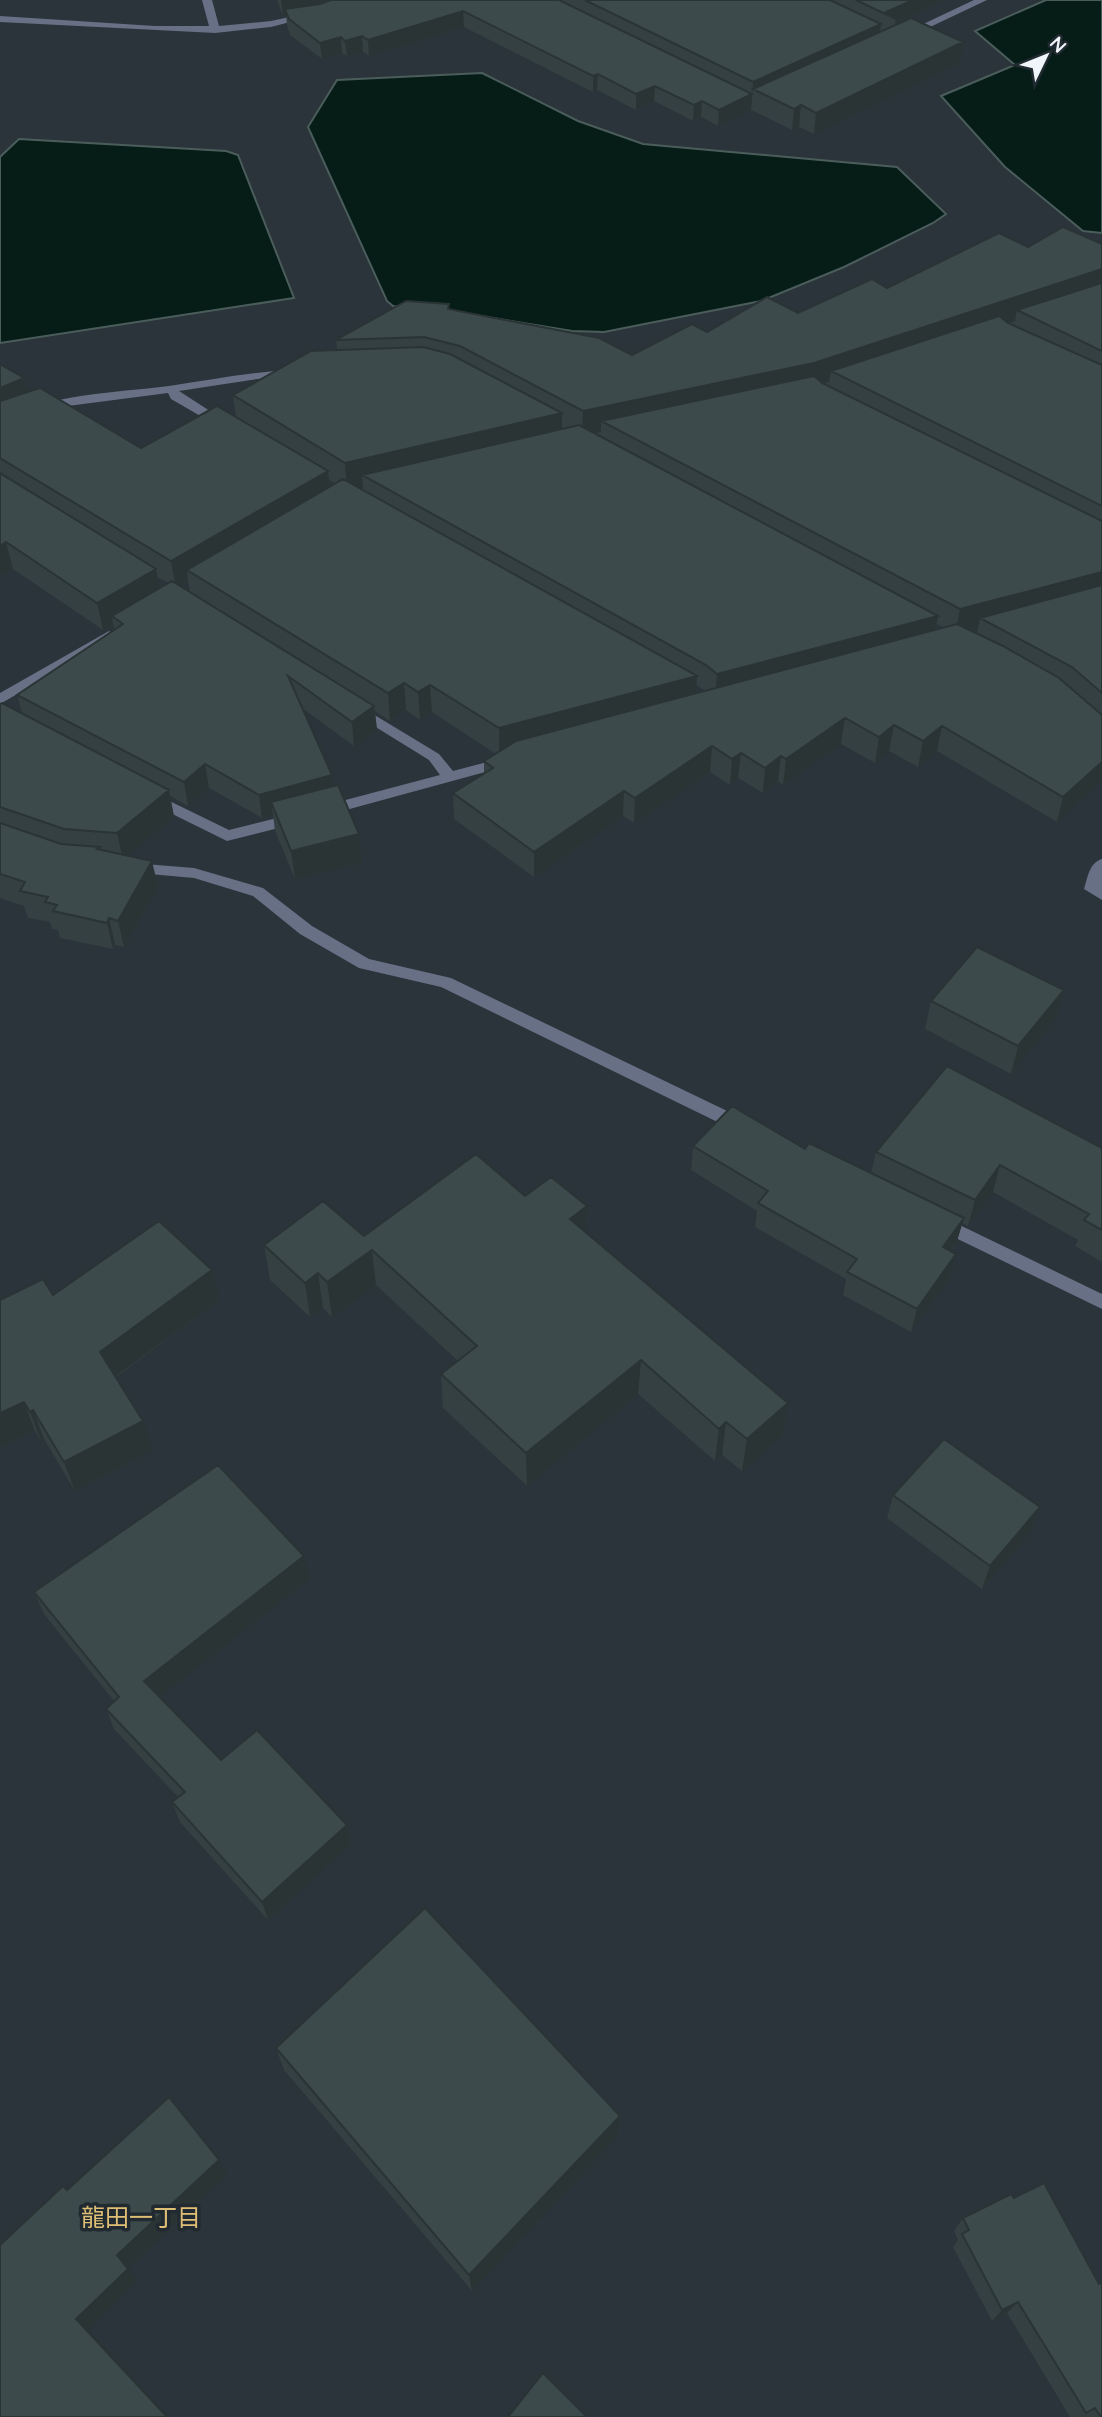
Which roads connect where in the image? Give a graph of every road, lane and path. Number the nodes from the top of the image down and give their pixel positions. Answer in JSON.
{"nodes":[{"id":1,"x":207,"y":0,"type":"edge"},
{"id":2,"x":982,"y":0,"type":"edge"},
{"id":3,"x":321,"y":12,"type":"edge"},
{"id":4,"x":0,"y":19,"type":"edge"},
{"id":5,"x":215,"y":30,"type":"junction"},
{"id":6,"x":893,"y":40,"type":"edge"},
{"id":7,"x":308,"y":373,"type":"edge"},
{"id":8,"x":172,"y":388,"type":"junction"},
{"id":9,"x":0,"y":424,"type":"edge"},
{"id":10,"x":231,"y":430,"type":"edge"},
{"id":11,"x":116,"y":631,"type":"edge"},
{"id":12,"x":0,"y":698,"type":"edge"},
{"id":13,"x":339,"y":699,"type":"edge"},
{"id":14,"x":515,"y":760,"type":"edge"},
{"id":15,"x":450,"y":778,"type":"junction"},
{"id":16,"x":141,"y":792,"type":"edge"},
{"id":17,"x":1102,"y":864,"type":"edge"},
{"id":18,"x":110,"y":866,"type":"edge"},
{"id":19,"x":1102,"y":895,"type":"edge"},
{"id":20,"x":762,"y":1136,"type":"edge"},
{"id":21,"x":920,"y":1213,"type":"edge"},
{"id":22,"x":1102,"y":1302,"type":"edge"}],
"edges":[{"from":1,"to":5,"type":"street"},
{"from":2,"to":6,"type":"street"},
{"from":3,"to":5,"type":"street"},
{"from":4,"to":5,"type":"street"},
{"from":7,"to":8,"type":"street"},
{"from":8,"to":9,"type":"street"},
{"from":8,"to":10,"type":"street"},
{"from":11,"to":12,"type":"street"},
{"from":13,"to":15,"type":"street"},
{"from":14,"to":15,"type":"street"},
{"from":15,"to":16,"type":"street"},
{"from":17,"to":19,"type":"street"},
{"from":18,"to":20,"type":"street"},
{"from":21,"to":22,"type":"street"}]}
